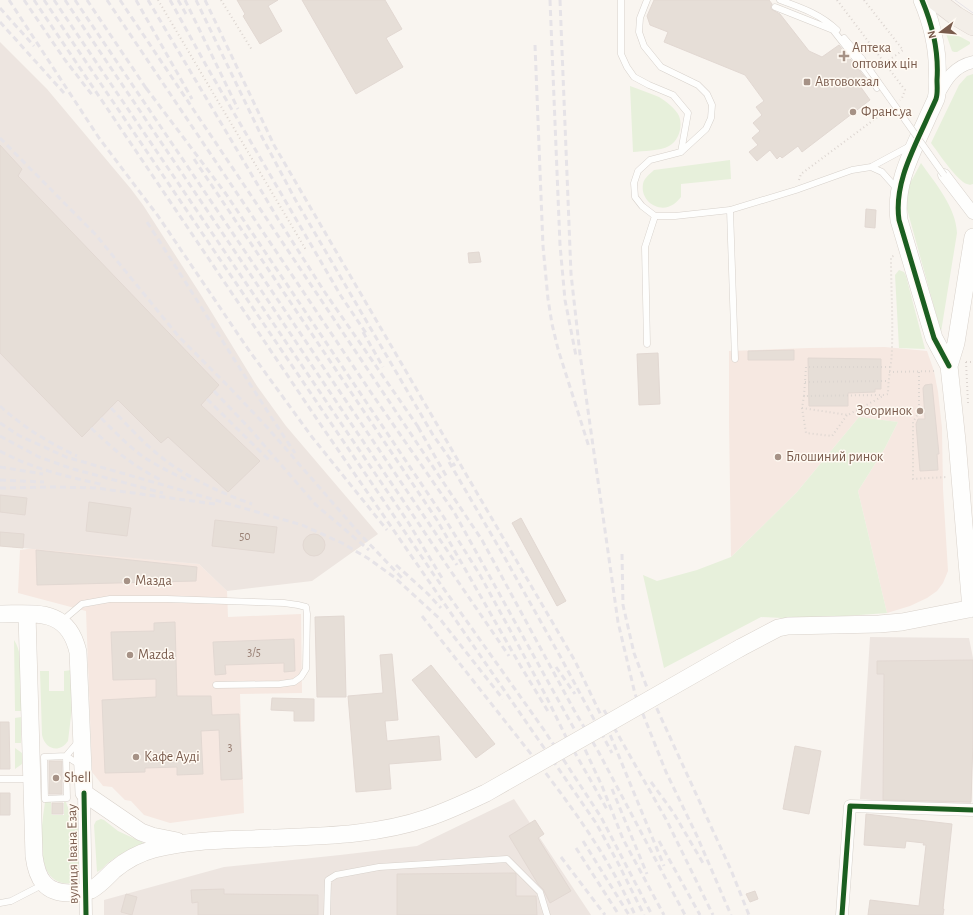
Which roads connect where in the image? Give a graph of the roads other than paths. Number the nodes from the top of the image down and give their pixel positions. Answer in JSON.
{"nodes":[{"id":1,"x":621,"y":0,"type":"edge"},
{"id":2,"x":647,"y":0,"type":"edge"},
{"id":3,"x":780,"y":0,"type":"edge"},
{"id":4,"x":922,"y":0,"type":"edge"},
{"id":5,"x":935,"y":0,"type":"edge"},
{"id":6,"x":775,"y":7,"type":"dead end"},
{"id":7,"x":973,"y":26,"type":"edge"},
{"id":8,"x":973,"y":62,"type":"edge"},
{"id":9,"x":936,"y":98,"type":"junction"},
{"id":10,"x":921,"y":147,"type":"junction"},
{"id":11,"x":681,"y":152,"type":"junction"},
{"id":12,"x":871,"y":167,"type":"junction"},
{"id":13,"x":944,"y":175,"type":"joint"},
{"id":14,"x":899,"y":191,"type":"junction"},
{"id":15,"x":730,"y":210,"type":"junction"},
{"id":16,"x":973,"y":213,"type":"edge"},
{"id":17,"x":655,"y":216,"type":"junction"},
{"id":18,"x":973,"y":237,"type":"edge"},
{"id":19,"x":647,"y":344,"type":"dead end"},
{"id":20,"x":735,"y":359,"type":"dead end"},
{"id":21,"x":949,"y":368,"type":"junction"},
{"id":22,"x":972,"y":608,"type":"edge"},
{"id":23,"x":0,"y":614,"type":"edge"},
{"id":24,"x":27,"y":614,"type":"junction"},
{"id":25,"x":62,"y":621,"type":"junction"},
{"id":26,"x":216,"y":685,"type":"dead end"},
{"id":27,"x":81,"y":737,"type":"junction"},
{"id":28,"x":30,"y":744,"type":"junction"},
{"id":29,"x":66,"y":756,"type":"junction"},
{"id":30,"x":44,"y":757,"type":"junction"},
{"id":31,"x":83,"y":767,"type":"junction"},
{"id":32,"x":0,"y":779,"type":"edge"},
{"id":33,"x":31,"y":779,"type":"junction"},
{"id":34,"x":76,"y":796,"type":"junction"},
{"id":35,"x":39,"y":804,"type":"junction"},
{"id":36,"x":973,"y":810,"type":"edge"},
{"id":37,"x":186,"y":842,"type":"junction"},
{"id":38,"x":44,"y":884,"type":"junction"},
{"id":39,"x":86,"y":892,"type":"junction"},
{"id":40,"x":0,"y":904,"type":"edge"},
{"id":41,"x":86,"y":915,"type":"edge"},
{"id":42,"x":327,"y":915,"type":"edge"},
{"id":43,"x":547,"y":915,"type":"edge"},
{"id":44,"x":842,"y":915,"type":"edge"}],
"edges":[{"from":1,"to":11,"type":"lane"},
{"from":2,"to":11,"type":"lane"},
{"from":3,"to":10,"type":"lane","bridge":true},
{"from":4,"to":9,"type":"main road"},
{"from":5,"to":7,"type":"main road"},
{"from":6,"to":10,"type":"lane","bridge":true},
{"from":8,"to":9,"type":"street"},
{"from":9,"to":10,"type":"main road"},
{"from":10,"to":12,"type":"lane"},
{"from":10,"to":13,"type":"lane","bridge":true},
{"from":10,"to":14,"type":"main road"},
{"from":11,"to":17,"type":"lane"},
{"from":12,"to":14,"type":"lane"},
{"from":12,"to":15,"type":"lane"},
{"from":13,"to":16,"type":"street"},
{"from":14,"to":21,"type":"main road"},
{"from":15,"to":17,"type":"lane"},
{"from":15,"to":20,"type":"lane"},
{"from":17,"to":19,"type":"lane"},
{"from":18,"to":21,"type":"main road"},
{"from":21,"to":22,"type":"main road"},
{"from":22,"to":37,"type":"main road","bridge":true},
{"from":23,"to":24,"type":"main road"},
{"from":24,"to":25,"type":"main road"},
{"from":24,"to":28,"type":"main road","name":"вулиця Івана Езау"},
{"from":25,"to":26,"type":"lane"},
{"from":25,"to":27,"type":"main road","name":"вулиця Івана Езау"},
{"from":27,"to":29,"type":"lane"},
{"from":27,"to":31,"type":"main road","name":"вулиця Івана Езау"},
{"from":28,"to":30,"type":"lane"},
{"from":28,"to":33,"type":"main road","name":"вулиця Івана Езау"},
{"from":29,"to":30,"type":"lane"},
{"from":29,"to":31,"type":"lane"},
{"from":29,"to":34,"type":"lane"},
{"from":30,"to":35,"type":"lane"},
{"from":31,"to":34,"type":"main road","name":"вулиця Івана Езау"},
{"from":32,"to":33,"type":"lane"},
{"from":33,"to":35,"type":"main road","name":"вулиця Івана Езау"},
{"from":34,"to":35,"type":"lane"},
{"from":34,"to":37,"type":"main road","name":"вулиця Івана Езау"},
{"from":34,"to":39,"type":"street","name":"вулиця Івана Езау"},
{"from":35,"to":38,"type":"main road","name":"вулиця Івана Езау"},
{"from":36,"to":44,"type":"street"},
{"from":37,"to":39,"type":"main road","name":"вулиця Івана Езау"},
{"from":38,"to":39,"type":"main road","name":"вулиця Івана Езау"},
{"from":38,"to":40,"type":"lane"},
{"from":39,"to":41,"type":"street","name":"вулиця Івана Езау"},
{"from":42,"to":43,"type":"lane"}]}
